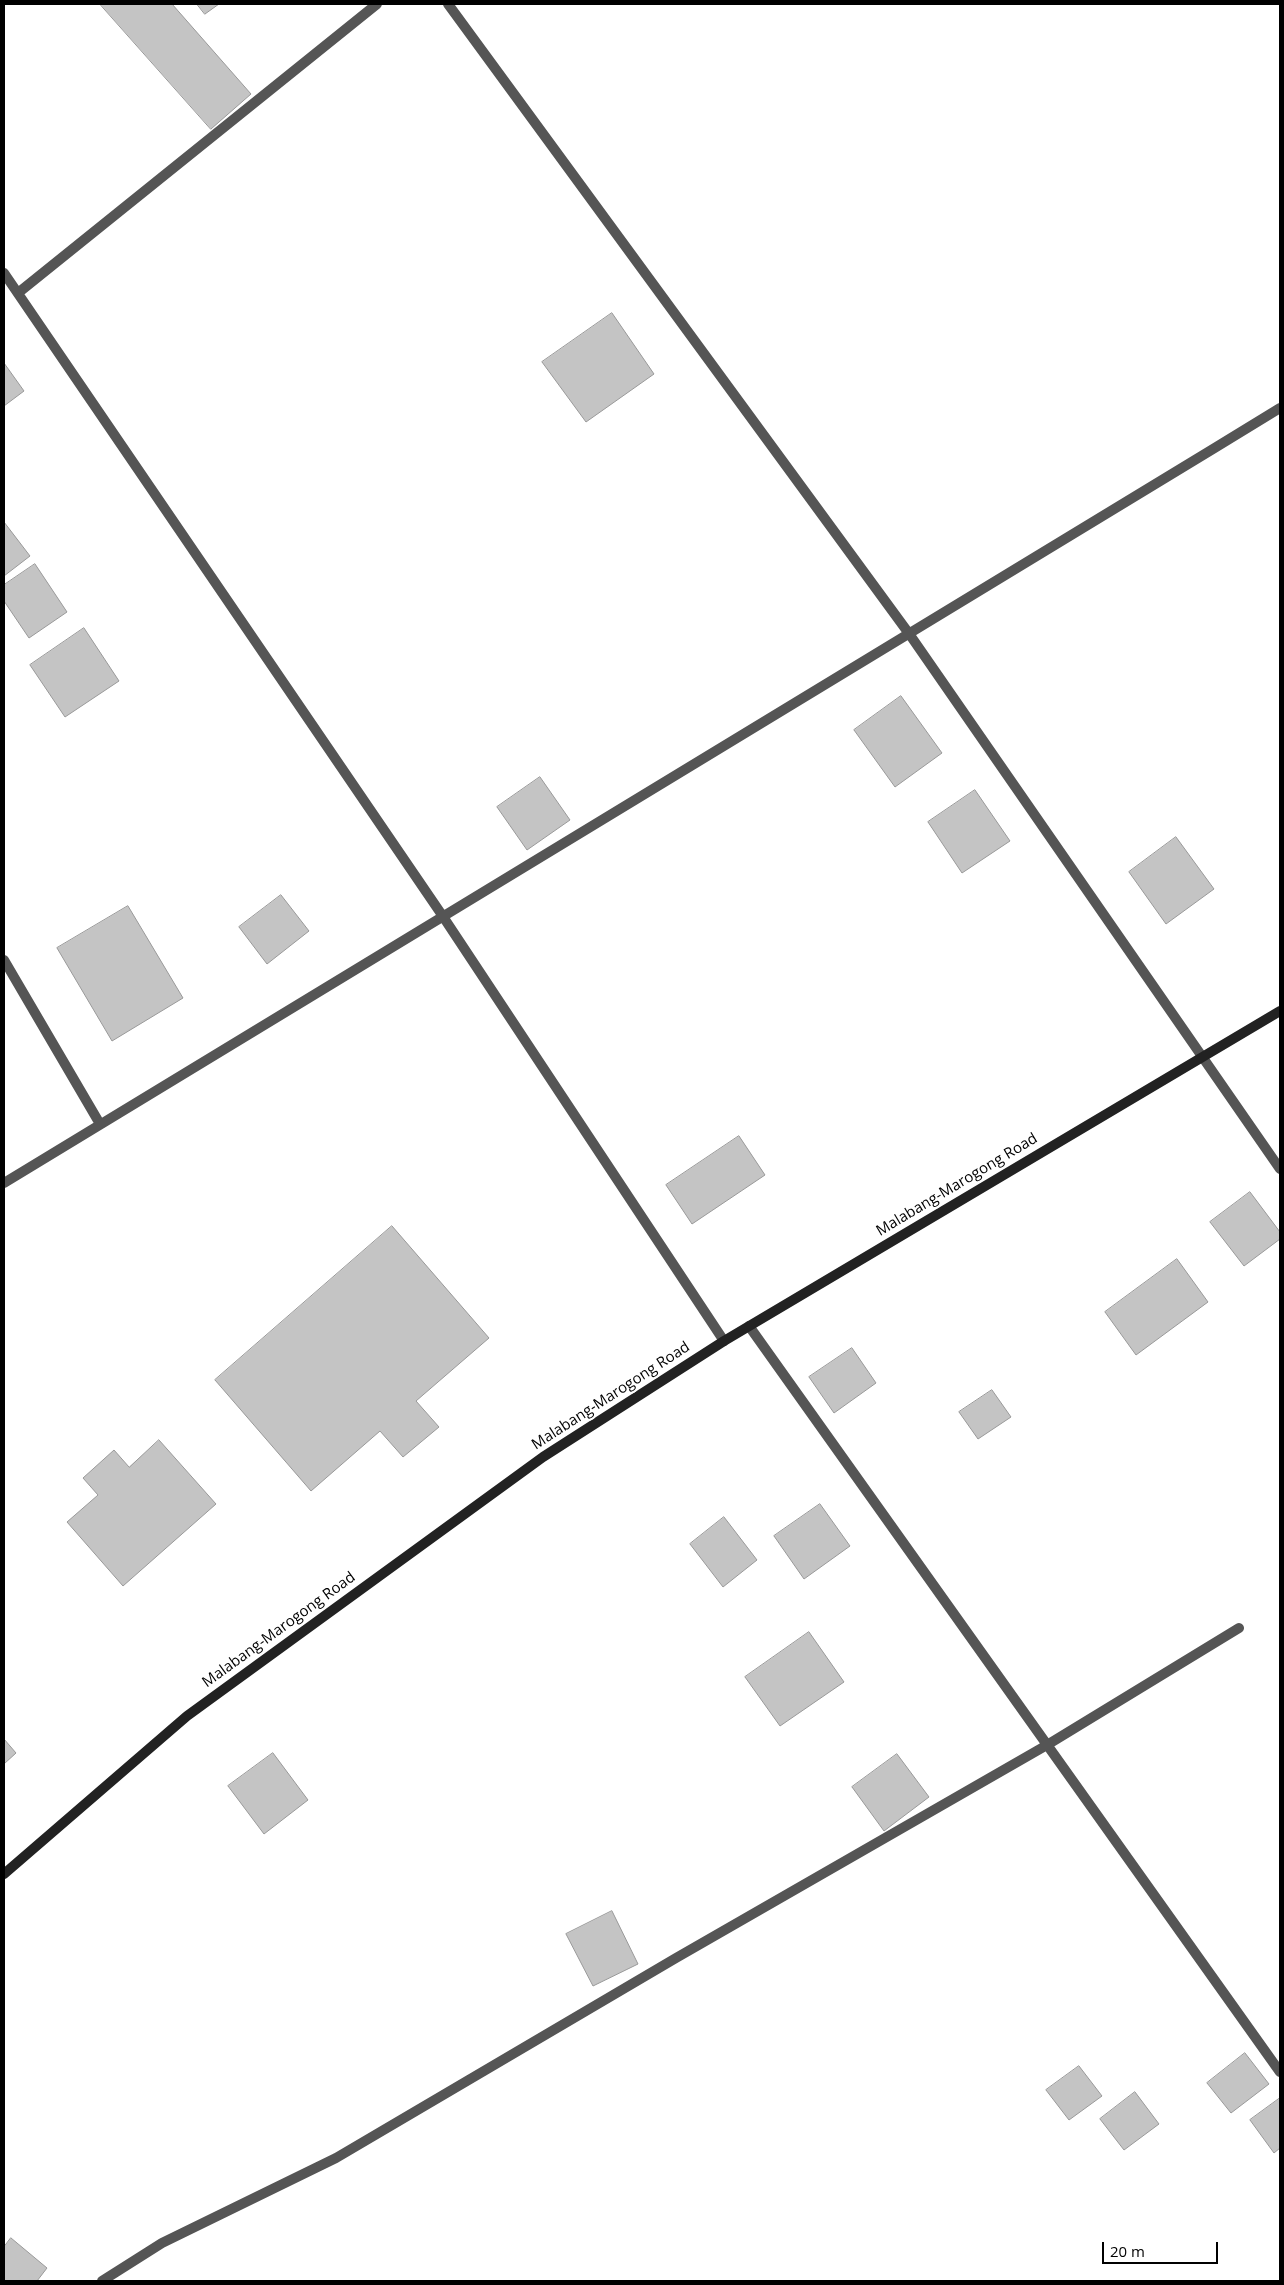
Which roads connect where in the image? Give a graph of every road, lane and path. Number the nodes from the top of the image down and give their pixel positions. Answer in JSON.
{"nodes":[{"id":1,"x":377,"y":4,"type":"edge"},
{"id":2,"x":448,"y":4,"type":"edge"},
{"id":3,"x":4,"y":273,"type":"edge"},
{"id":4,"x":18,"y":292,"type":"junction"},
{"id":5,"x":1280,"y":408,"type":"edge"},
{"id":6,"x":910,"y":635,"type":"junction"},
{"id":7,"x":442,"y":915,"type":"junction"},
{"id":8,"x":4,"y":960,"type":"edge"},
{"id":9,"x":1280,"y":1012,"type":"edge"},
{"id":10,"x":1203,"y":1056,"type":"junction"},
{"id":11,"x":100,"y":1124,"type":"junction"},
{"id":12,"x":1280,"y":1169,"type":"edge"},
{"id":13,"x":4,"y":1183,"type":"edge"},
{"id":14,"x":749,"y":1326,"type":"junction"},
{"id":15,"x":724,"y":1341,"type":"junction"},
{"id":16,"x":1239,"y":1628,"type":"dead end"},
{"id":17,"x":1047,"y":1745,"type":"junction"},
{"id":18,"x":4,"y":1874,"type":"edge"},
{"id":19,"x":1280,"y":2072,"type":"edge"},
{"id":20,"x":102,"y":2281,"type":"edge"}],
"edges":[{"from":1,"to":4,"type":"street"},
{"from":2,"to":6,"type":"street"},
{"from":3,"to":4,"type":"street"},
{"from":4,"to":7,"type":"street"},
{"from":5,"to":6,"type":"street"},
{"from":6,"to":7,"type":"street"},
{"from":6,"to":10,"type":"street"},
{"from":7,"to":11,"type":"street"},
{"from":7,"to":15,"type":"street"},
{"from":8,"to":11,"type":"street"},
{"from":9,"to":10,"type":"main road","name":"Malabang-Marogong Road"},
{"from":10,"to":12,"type":"street"},
{"from":10,"to":14,"type":"main road","name":"Malabang-Marogong Road"},
{"from":11,"to":13,"type":"street"},
{"from":14,"to":15,"type":"main road","name":"Malabang-Marogong Road"},
{"from":14,"to":17,"type":"street"},
{"from":15,"to":18,"type":"main road","name":"Malabang-Marogong Road"},
{"from":16,"to":17,"type":"street"},
{"from":17,"to":19,"type":"street"},
{"from":17,"to":20,"type":"street"}]}
